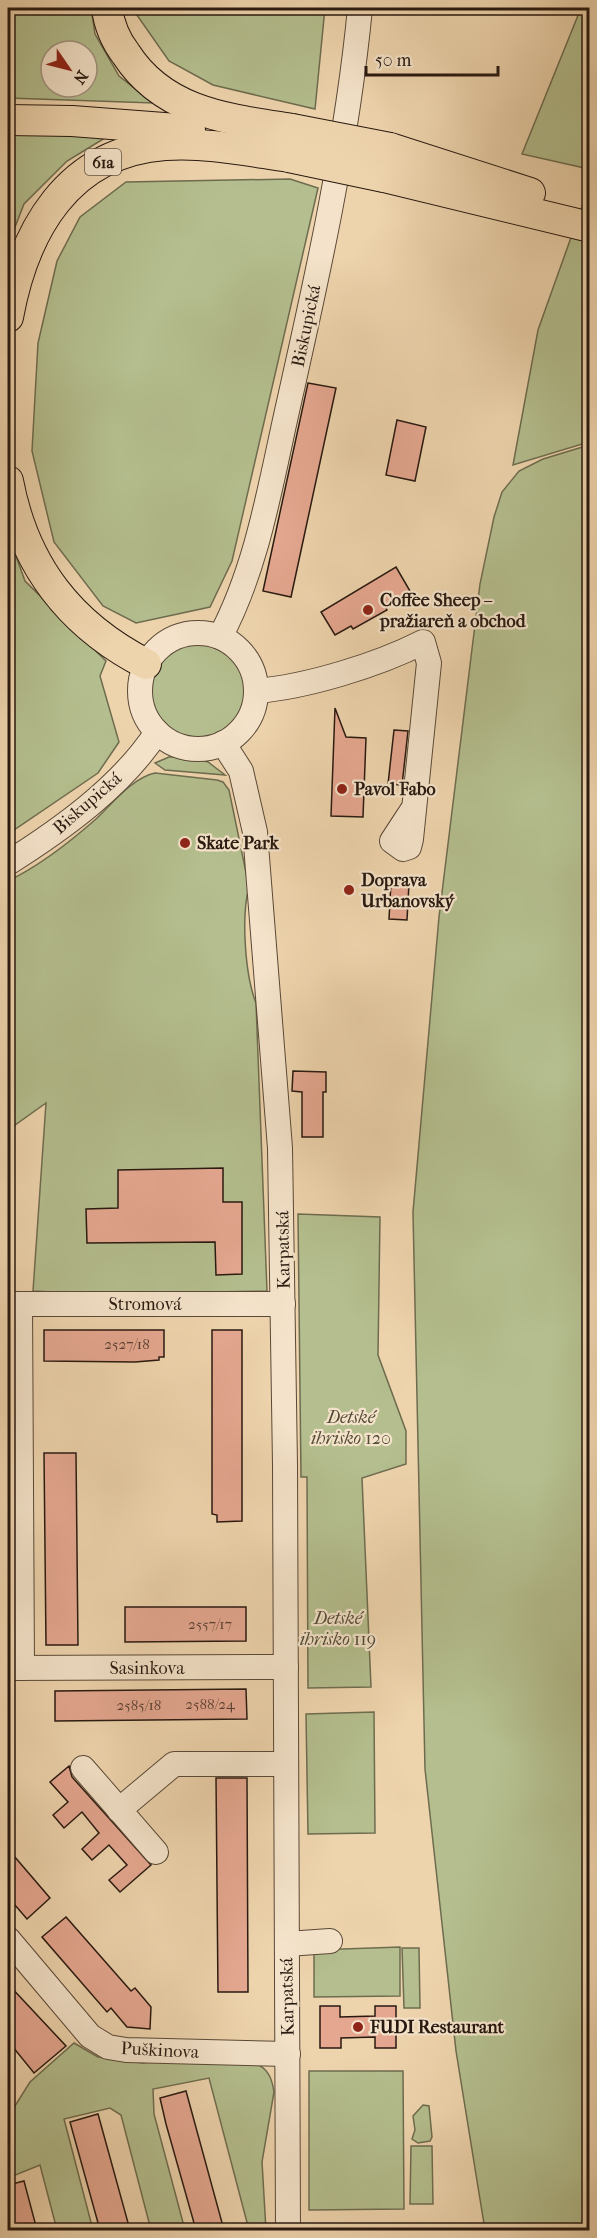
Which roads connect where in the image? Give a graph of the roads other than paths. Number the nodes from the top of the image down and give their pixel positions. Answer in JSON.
{"nodes":[{"id":1,"x":107,"y":8,"type":"edge"},
{"id":2,"x":360,"y":8,"type":"edge"},
{"id":3,"x":8,"y":120,"type":"edge"},
{"id":4,"x":290,"y":143,"type":"junction"},
{"id":5,"x":507,"y":194,"type":"junction"},
{"id":6,"x":590,"y":212,"type":"edge"},
{"id":7,"x":590,"y":227,"type":"edge"},
{"id":8,"x":8,"y":317,"type":"edge"},
{"id":9,"x":8,"y":481,"type":"edge"},
{"id":10,"x":220,"y":637,"type":"junction"},
{"id":11,"x":146,"y":664,"type":"junction"},
{"id":12,"x":256,"y":691,"type":"junction"},
{"id":13,"x":157,"y":732,"type":"junction"},
{"id":14,"x":223,"y":743,"type":"junction"},
{"id":15,"x":412,"y":809,"type":"dead end"},
{"id":16,"x":8,"y":863,"type":"edge"},
{"id":17,"x":14,"y":1304,"type":"edge"},
{"id":18,"x":283,"y":1304,"type":"junction"},
{"id":19,"x":286,"y":1667,"type":"junction"},
{"id":20,"x":15,"y":1668,"type":"edge"},
{"id":21,"x":286,"y":1764,"type":"junction"},
{"id":22,"x":83,"y":1768,"type":"dead end"},
{"id":23,"x":119,"y":1810,"type":"junction"},
{"id":24,"x":156,"y":1852,"type":"dead end"},
{"id":25,"x":8,"y":1939,"type":"edge"},
{"id":26,"x":330,"y":1941,"type":"dead end"},
{"id":27,"x":287,"y":1944,"type":"junction"},
{"id":28,"x":288,"y":2054,"type":"junction"},
{"id":29,"x":288,"y":2230,"type":"edge"}],
"edges":[{"from":1,"to":4,"type":"main road","number":"61a"},
{"from":2,"to":10,"type":"street","name":"Biskupická"},
{"from":3,"to":4,"type":"main road","number":"61a"},
{"from":4,"to":5,"type":"main road","number":"61a"},
{"from":4,"to":8,"type":"main road","number":"61a"},
{"from":5,"to":6,"type":"main road","number":"61a"},
{"from":5,"to":7,"type":"main road","number":"61a"},
{"from":9,"to":11,"type":"main road"},
{"from":10,"to":11,"type":"street"},
{"from":10,"to":12,"type":"street"},
{"from":11,"to":13,"type":"street"},
{"from":12,"to":14,"type":"street"},
{"from":12,"to":15,"type":"street"},
{"from":13,"to":14,"type":"street"},
{"from":13,"to":16,"type":"street","name":"Biskupická"},
{"from":14,"to":18,"type":"street","name":"Karpatská"},
{"from":17,"to":18,"type":"street","name":"Stromová"},
{"from":17,"to":20,"type":"street"},
{"from":18,"to":19,"type":"street","name":"Karpatská"},
{"from":19,"to":20,"type":"street","name":"Sasinkova"},
{"from":19,"to":21,"type":"street","name":"Karpatská"},
{"from":21,"to":23,"type":"street"},
{"from":21,"to":27,"type":"street","name":"Karpatská"},
{"from":22,"to":23,"type":"street"},
{"from":23,"to":24,"type":"street"},
{"from":25,"to":28,"type":"street","name":"Puškinova"},
{"from":26,"to":27,"type":"street"},
{"from":27,"to":28,"type":"street","name":"Karpatská"},
{"from":28,"to":29,"type":"street","name":"Karpatská"}]}
